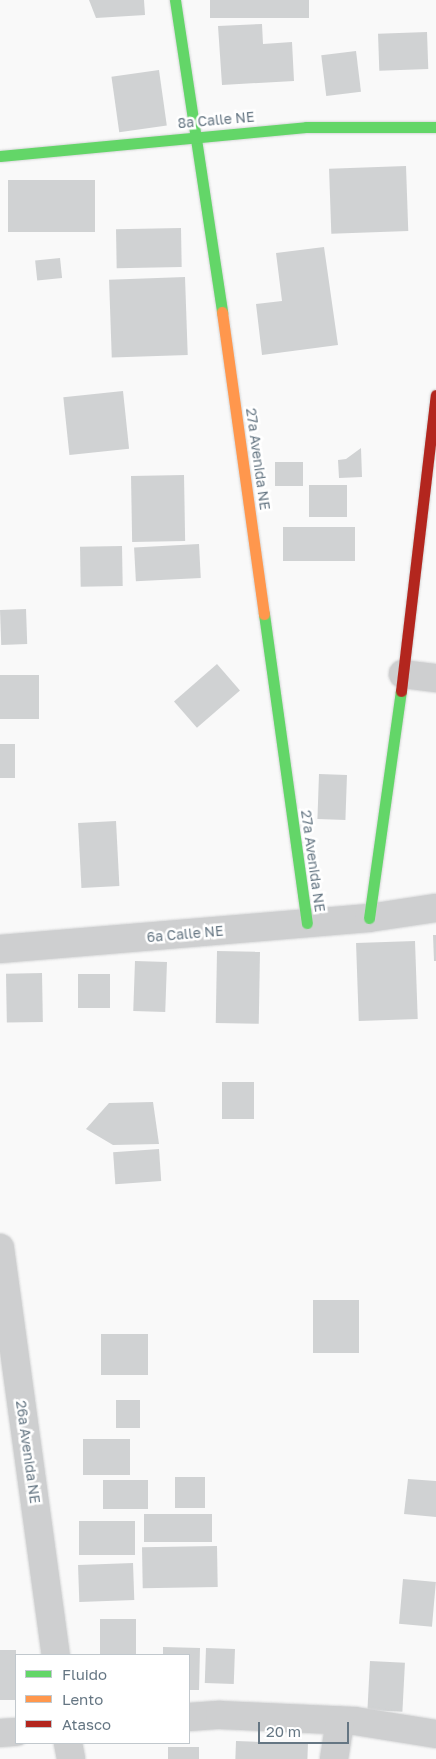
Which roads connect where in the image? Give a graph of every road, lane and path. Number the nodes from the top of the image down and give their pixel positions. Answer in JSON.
{"nodes":[{"id":1,"x":175,"y":0,"type":"edge"},
{"id":2,"x":436,"y":127,"type":"edge"},
{"id":3,"x":198,"y":136,"type":"junction"},
{"id":4,"x":0,"y":156,"type":"edge"},
{"id":5,"x":436,"y":395,"type":"edge"},
{"id":6,"x":430,"y":490,"type":"edge"},
{"id":7,"x":404,"y":674,"type":"junction"},
{"id":8,"x":436,"y":678,"type":"edge"},
{"id":9,"x":436,"y":908,"type":"edge"},
{"id":10,"x":369,"y":918,"type":"junction"},
{"id":11,"x":307,"y":923,"type":"junction"},
{"id":12,"x":0,"y":949,"type":"edge"},
{"id":13,"x":0,"y":1248,"type":"edge"},
{"id":14,"x":56,"y":1654,"type":"edge"},
{"id":15,"x":190,"y":1717,"type":"edge"},
{"id":16,"x":340,"y":1720,"type":"junction"},
{"id":17,"x":15,"y":1732,"type":"edge"},
{"id":18,"x":0,"y":1734,"type":"edge"},
{"id":19,"x":436,"y":1734,"type":"edge"},
{"id":20,"x":68,"y":1744,"type":"edge"},
{"id":21,"x":70,"y":1759,"type":"edge"},
{"id":22,"x":334,"y":1759,"type":"edge"}],
"edges":[{"from":1,"to":3,"type":"street","name":"27a Avenida NE"},
{"from":2,"to":3,"type":"street","name":"8a Calle NE"},
{"from":3,"to":4,"type":"street","name":"8a Calle NE"},
{"from":3,"to":11,"type":"street","name":"27a Avenida NE"},
{"from":5,"to":6,"type":"street"},
{"from":6,"to":7,"type":"street"},
{"from":7,"to":8,"type":"street"},
{"from":7,"to":10,"type":"street"},
{"from":9,"to":10,"type":"street","name":"6a Calle NE"},
{"from":10,"to":11,"type":"street","name":"6a Calle NE"},
{"from":11,"to":12,"type":"street","name":"6a Calle NE"},
{"from":13,"to":14,"type":"street","name":"26a Avenida NE"},
{"from":15,"to":16,"type":"street"},
{"from":16,"to":19,"type":"street"},
{"from":16,"to":22,"type":"street"},
{"from":17,"to":18,"type":"street"},
{"from":20,"to":21,"type":"street"}]}
